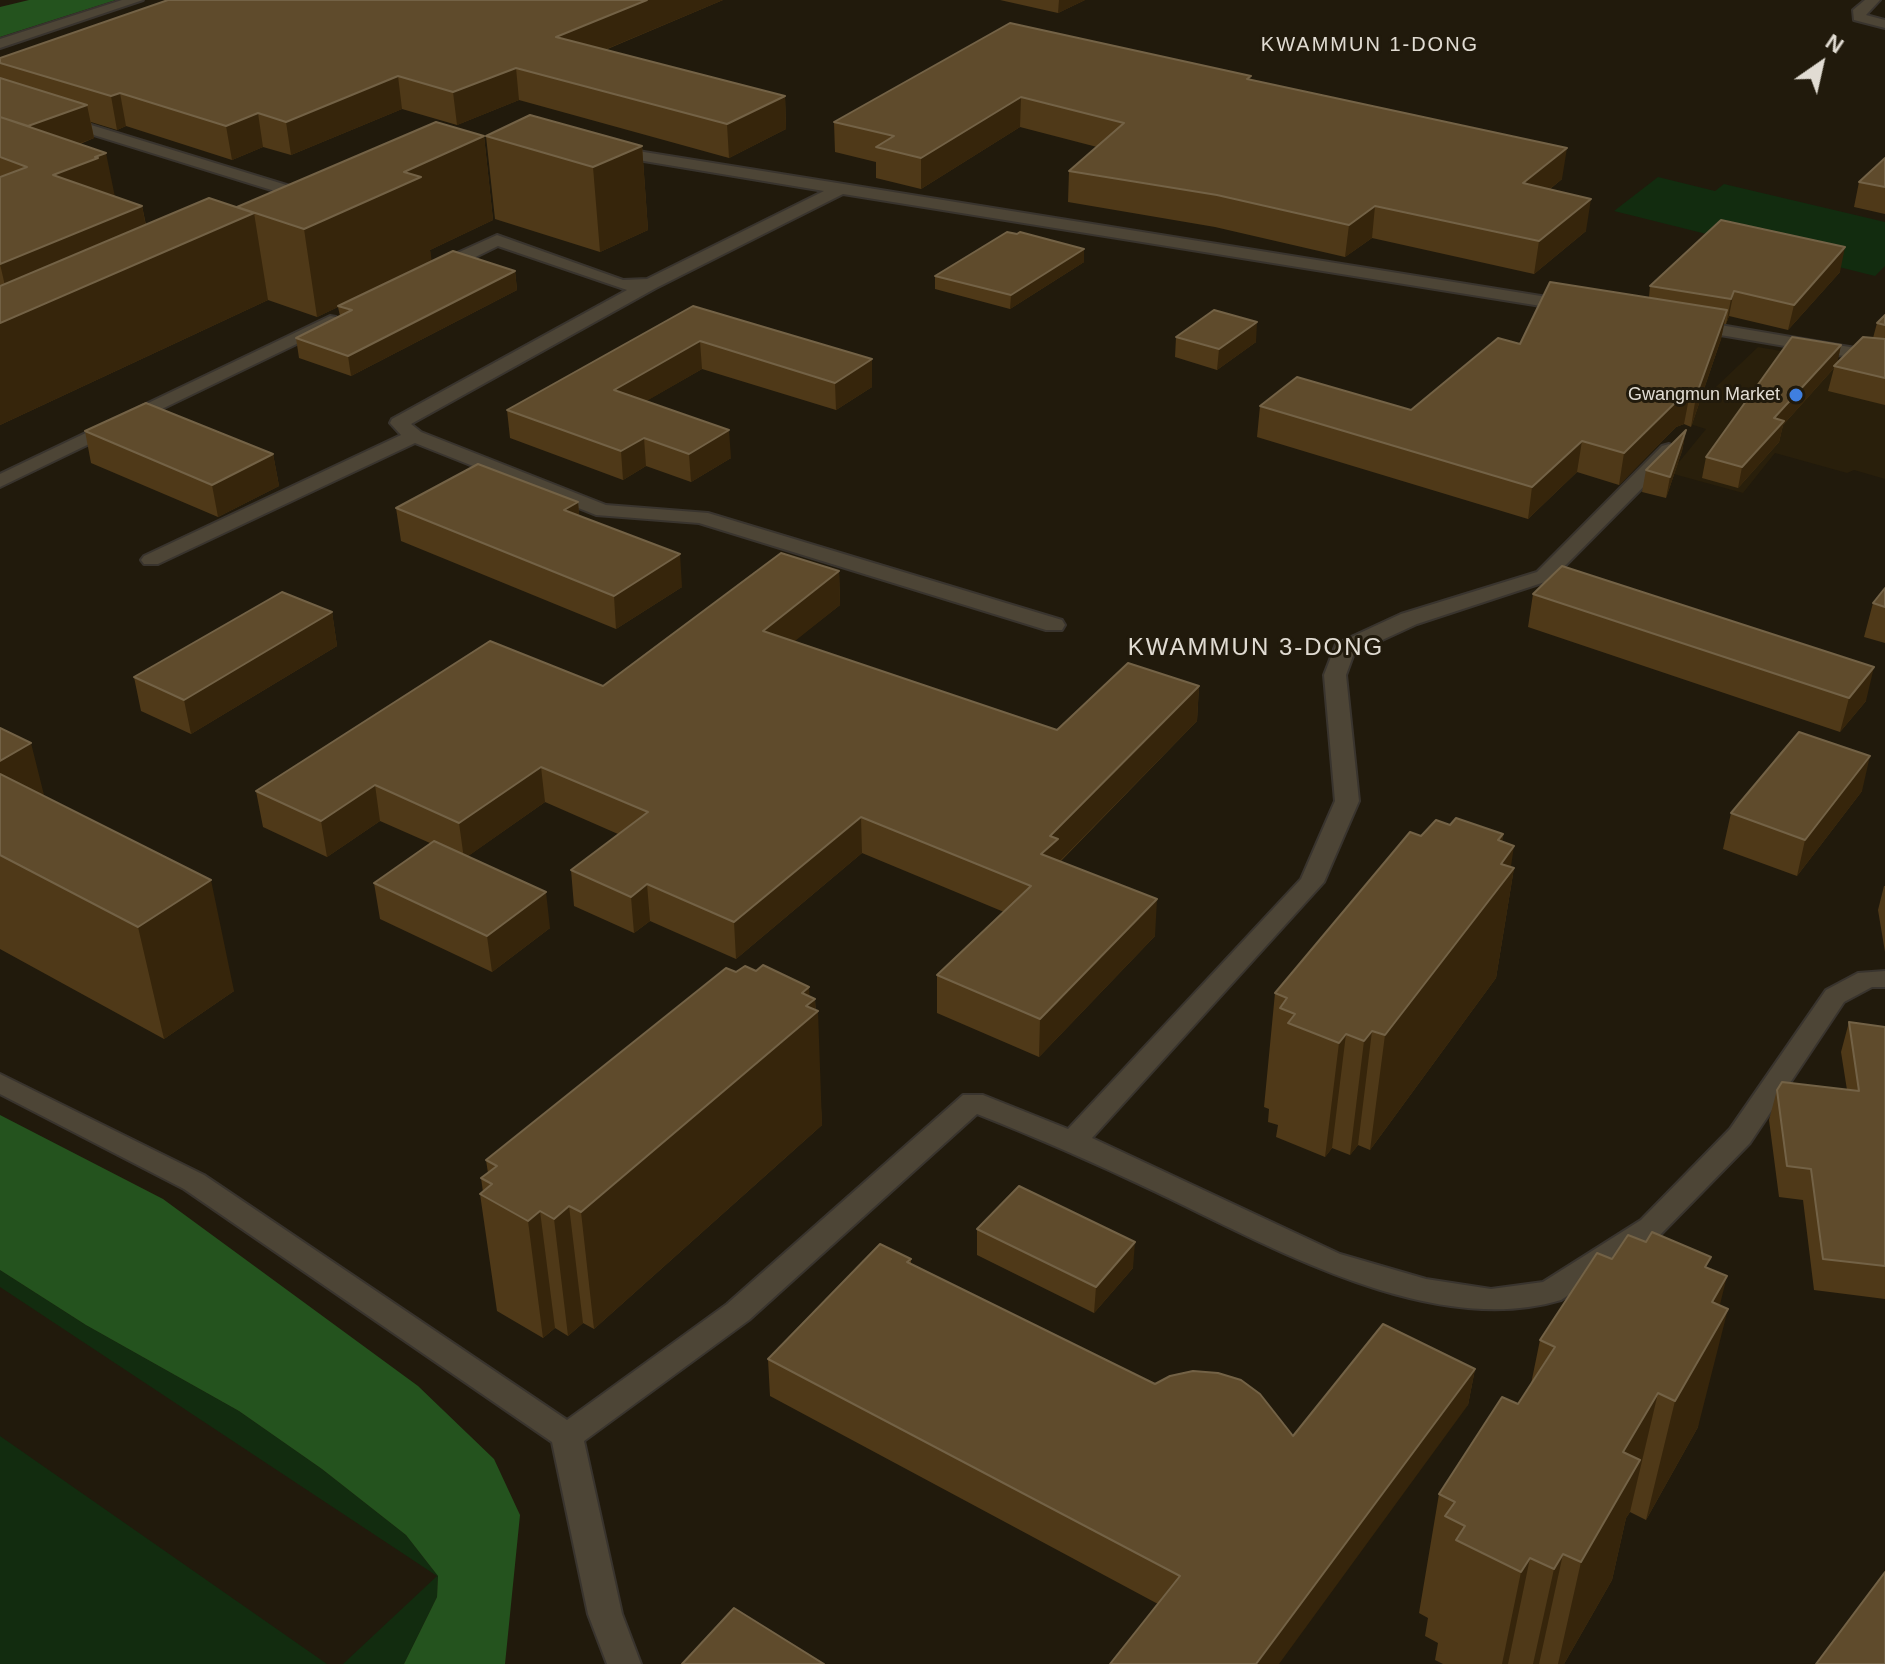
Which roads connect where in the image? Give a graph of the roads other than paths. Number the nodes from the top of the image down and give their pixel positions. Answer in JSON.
{"nodes":[{"id":1,"x":136,"y":0,"type":"edge"},
{"id":2,"x":1873,"y":0,"type":"edge"},
{"id":3,"x":1885,"y":24,"type":"edge"},
{"id":4,"x":0,"y":44,"type":"edge"},
{"id":5,"x":0,"y":101,"type":"edge"},
{"id":6,"x":599,"y":150,"type":"edge"},
{"id":7,"x":840,"y":189,"type":"junction"},
{"id":8,"x":327,"y":202,"type":"edge"},
{"id":9,"x":426,"y":275,"type":"edge"},
{"id":10,"x":650,"y":284,"type":"junction"},
{"id":11,"x":1597,"y":310,"type":"edge"},
{"id":12,"x":341,"y":316,"type":"edge"},
{"id":13,"x":1671,"y":322,"type":"edge"},
{"id":14,"x":1885,"y":358,"type":"edge"},
{"id":15,"x":1685,"y":433,"type":"edge"},
{"id":16,"x":414,"y":436,"type":"junction"},
{"id":17,"x":0,"y":481,"type":"edge"},
{"id":18,"x":151,"y":560,"type":"dead end"},
{"id":19,"x":1054,"y":625,"type":"dead end"},
{"id":20,"x":1885,"y":979,"type":"edge"},
{"id":21,"x":0,"y":1083,"type":"edge"},
{"id":22,"x":1073,"y":1141,"type":"junction"},
{"id":23,"x":567,"y":1436,"type":"junction"},
{"id":24,"x":624,"y":1664,"type":"edge"}],
"edges":[{"from":1,"to":4,"type":"street"},
{"from":2,"to":3,"type":"street"},
{"from":5,"to":8,"type":"street"},
{"from":6,"to":7,"type":"street"},
{"from":7,"to":10,"type":"street"},
{"from":7,"to":11,"type":"street"},
{"from":9,"to":10,"type":"street"},
{"from":10,"to":16,"type":"street"},
{"from":12,"to":17,"type":"street"},
{"from":13,"to":14,"type":"street"},
{"from":15,"to":22,"type":"street"},
{"from":16,"to":18,"type":"street"},
{"from":16,"to":19,"type":"street"},
{"from":20,"to":22,"type":"street"},
{"from":21,"to":23,"type":"street"},
{"from":22,"to":23,"type":"street"},
{"from":23,"to":24,"type":"street"}]}
